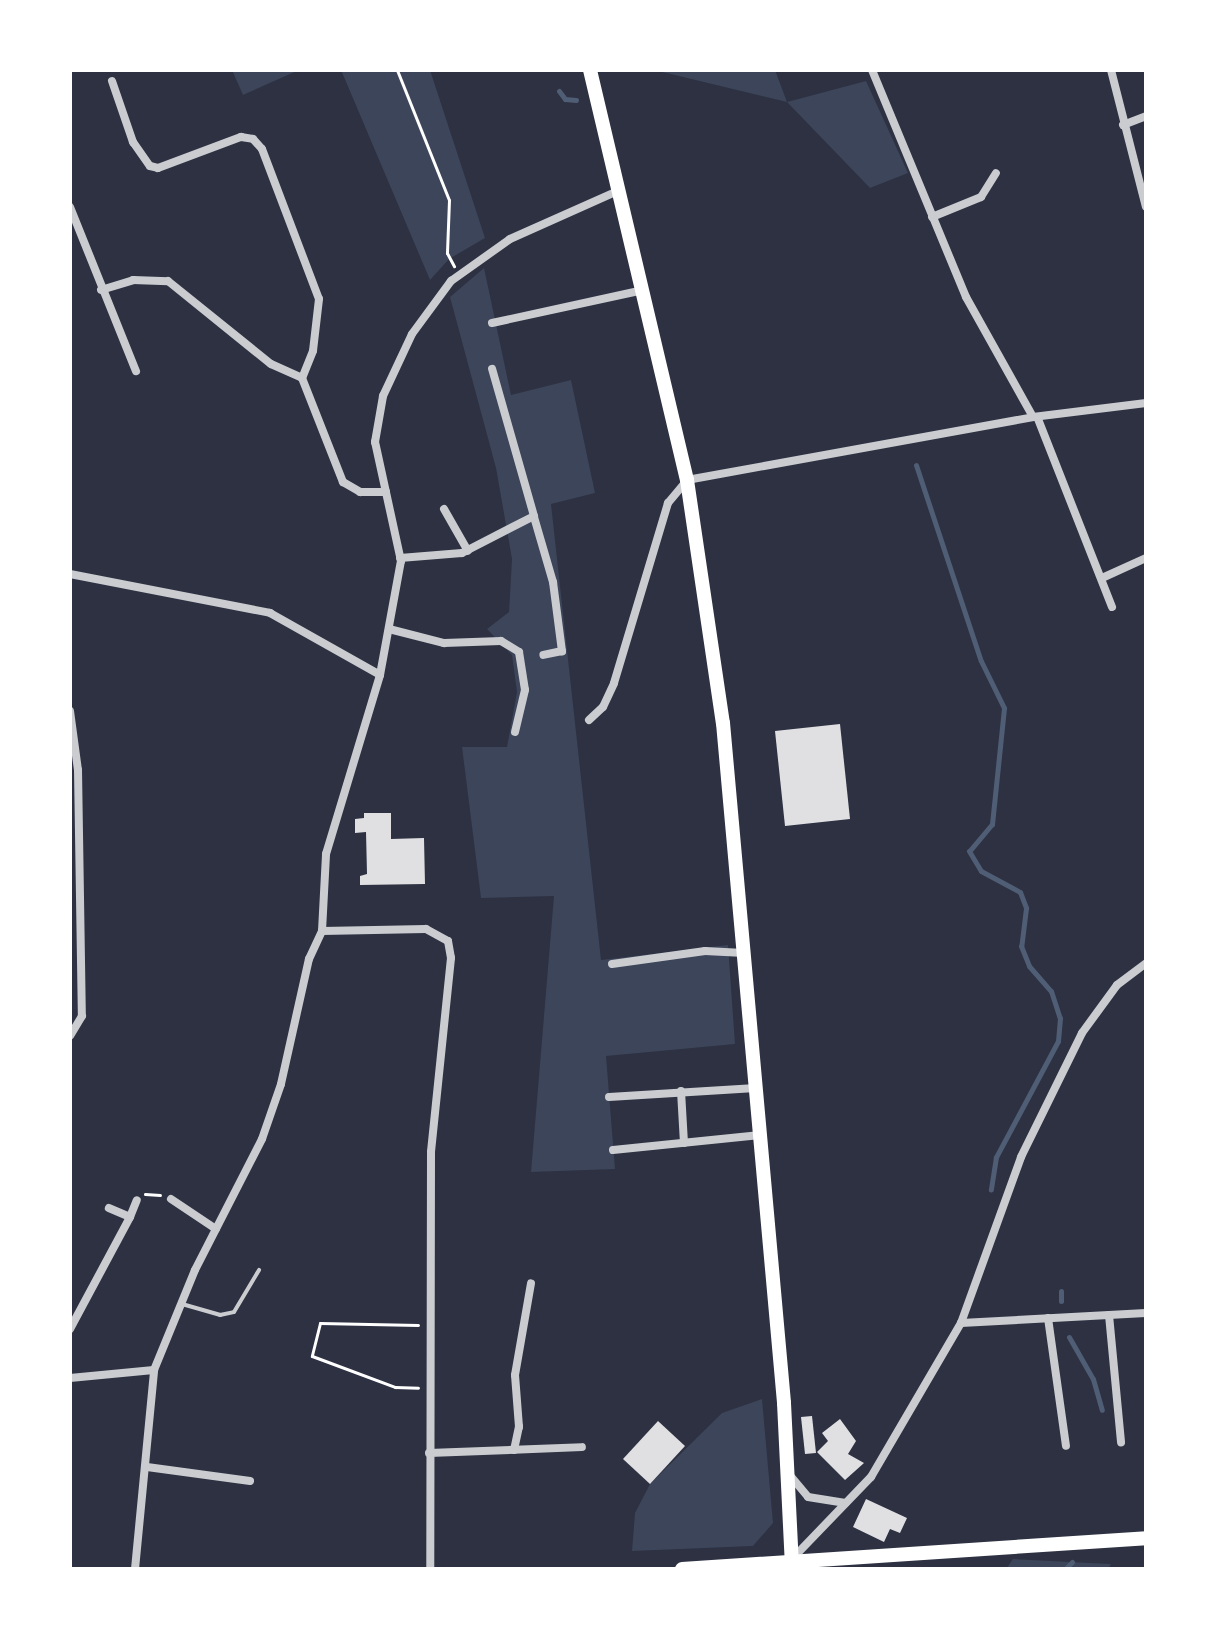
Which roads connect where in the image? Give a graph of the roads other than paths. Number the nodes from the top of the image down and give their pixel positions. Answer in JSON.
{"nodes":[{"id":1,"x":590,"y":70,"type":"edge"},
{"id":2,"x":872,"y":70,"type":"edge"},
{"id":3,"x":1111,"y":70,"type":"edge"},
{"id":4,"x":112,"y":81,"type":"dead end"},
{"id":5,"x":1146,"y":116,"type":"edge"},
{"id":6,"x":1123,"y":125,"type":"junction"},
{"id":7,"x":996,"y":173,"type":"dead end"},
{"id":8,"x":621,"y":189,"type":"junction"},
{"id":9,"x":70,"y":207,"type":"edge"},
{"id":10,"x":1146,"y":207,"type":"edge"},
{"id":11,"x":932,"y":217,"type":"junction"},
{"id":12,"x":101,"y":290,"type":"junction"},
{"id":13,"x":643,"y":290,"type":"junction"},
{"id":14,"x":492,"y":323,"type":"dead end"},
{"id":15,"x":492,"y":369,"type":"dead end"},
{"id":16,"x":136,"y":371,"type":"dead end"},
{"id":17,"x":302,"y":378,"type":"junction"},
{"id":18,"x":1146,"y":403,"type":"edge"},
{"id":19,"x":1035,"y":418,"type":"junction"},
{"id":20,"x":687,"y":480,"type":"junction"},
{"id":21,"x":386,"y":492,"type":"junction"},
{"id":22,"x":444,"y":509,"type":"dead end"},
{"id":23,"x":534,"y":517,"type":"junction"},
{"id":24,"x":468,"y":551,"type":"junction"},
{"id":25,"x":400,"y":558,"type":"junction"},
{"id":26,"x":1146,"y":558,"type":"edge"},
{"id":27,"x":70,"y":574,"type":"edge"},
{"id":28,"x":1102,"y":578,"type":"junction"},
{"id":29,"x":1112,"y":607,"type":"dead end"},
{"id":30,"x":389,"y":629,"type":"junction"},
{"id":31,"x":543,"y":655,"type":"dead end"},
{"id":32,"x":380,"y":675,"type":"junction"},
{"id":33,"x":70,"y":711,"type":"edge"},
{"id":34,"x":589,"y":720,"type":"dead end"},
{"id":35,"x":515,"y":732,"type":"dead end"},
{"id":36,"x":322,"y":931,"type":"junction"},
{"id":37,"x":744,"y":953,"type":"junction"},
{"id":38,"x":1146,"y":963,"type":"edge"},
{"id":39,"x":612,"y":964,"type":"dead end"},
{"id":40,"x":70,"y":1036,"type":"edge"},
{"id":41,"x":756,"y":1088,"type":"junction"},
{"id":42,"x":681,"y":1091,"type":"junction"},
{"id":43,"x":609,"y":1097,"type":"dead end"},
{"id":44,"x":760,"y":1135,"type":"junction"},
{"id":45,"x":684,"y":1143,"type":"junction"},
{"id":46,"x":613,"y":1150,"type":"dead end"},
{"id":47,"x":171,"y":1199,"type":"road end"},
{"id":48,"x":137,"y":1200,"type":"road end"},
{"id":49,"x":109,"y":1208,"type":"dead end"},
{"id":50,"x":130,"y":1217,"type":"junction"},
{"id":51,"x":216,"y":1229,"type":"junction"},
{"id":52,"x":259,"y":1270,"type":"dead end"},
{"id":53,"x":531,"y":1283,"type":"dead end"},
{"id":54,"x":180,"y":1304,"type":"junction"},
{"id":55,"x":1146,"y":1313,"type":"edge"},
{"id":56,"x":1109,"y":1315,"type":"junction"},
{"id":57,"x":1048,"y":1318,"type":"junction"},
{"id":58,"x":961,"y":1323,"type":"junction"},
{"id":59,"x":70,"y":1329,"type":"edge"},
{"id":60,"x":154,"y":1370,"type":"junction"},
{"id":61,"x":70,"y":1378,"type":"edge"},
{"id":62,"x":1121,"y":1442,"type":"dead end"},
{"id":63,"x":1066,"y":1446,"type":"dead end"},
{"id":64,"x":582,"y":1447,"type":"dead end"},
{"id":65,"x":514,"y":1450,"type":"junction"},
{"id":66,"x":429,"y":1453,"type":"junction"},
{"id":67,"x":147,"y":1467,"type":"junction"},
{"id":68,"x":787,"y":1472,"type":"junction"},
{"id":69,"x":250,"y":1481,"type":"dead end"},
{"id":70,"x":847,"y":1503,"type":"junction"},
{"id":71,"x":1146,"y":1538,"type":"edge"},
{"id":72,"x":792,"y":1564,"type":"edge"},
{"id":73,"x":135,"y":1569,"type":"edge"},
{"id":74,"x":430,"y":1569,"type":"edge"},
{"id":75,"x":682,"y":1569,"type":"edge"}],
"edges":[{"from":1,"to":8,"type":"main road"},
{"from":2,"to":11,"type":"street"},
{"from":3,"to":6,"type":"street"},
{"from":4,"to":17,"type":"street"},
{"from":5,"to":6,"type":"street"},
{"from":6,"to":10,"type":"street"},
{"from":7,"to":11,"type":"street"},
{"from":8,"to":13,"type":"main road"},
{"from":8,"to":21,"type":"street"},
{"from":9,"to":12,"type":"street"},
{"from":11,"to":19,"type":"street"},
{"from":12,"to":16,"type":"street"},
{"from":12,"to":17,"type":"street"},
{"from":13,"to":14,"type":"street"},
{"from":13,"to":20,"type":"main road"},
{"from":15,"to":23,"type":"street"},
{"from":17,"to":21,"type":"street"},
{"from":18,"to":19,"type":"street"},
{"from":19,"to":20,"type":"street"},
{"from":19,"to":28,"type":"street"},
{"from":20,"to":34,"type":"street"},
{"from":20,"to":37,"type":"main road"},
{"from":21,"to":25,"type":"street"},
{"from":22,"to":24,"type":"street"},
{"from":23,"to":24,"type":"street"},
{"from":23,"to":31,"type":"street"},
{"from":24,"to":25,"type":"street"},
{"from":25,"to":30,"type":"street"},
{"from":26,"to":28,"type":"street"},
{"from":27,"to":32,"type":"street"},
{"from":28,"to":29,"type":"street"},
{"from":30,"to":32,"type":"street"},
{"from":30,"to":35,"type":"street"},
{"from":32,"to":36,"type":"street"},
{"from":33,"to":40,"type":"street"},
{"from":36,"to":51,"type":"street"},
{"from":36,"to":66,"type":"street"},
{"from":37,"to":39,"type":"street"},
{"from":37,"to":41,"type":"main road"},
{"from":38,"to":58,"type":"street"},
{"from":41,"to":42,"type":"street"},
{"from":41,"to":44,"type":"main road"},
{"from":42,"to":43,"type":"street"},
{"from":42,"to":45,"type":"street"},
{"from":44,"to":45,"type":"street"},
{"from":44,"to":68,"type":"main road"},
{"from":45,"to":46,"type":"street"},
{"from":47,"to":51,"type":"street"},
{"from":48,"to":50,"type":"street"},
{"from":49,"to":50,"type":"street"},
{"from":50,"to":59,"type":"street"},
{"from":51,"to":54,"type":"street"},
{"from":52,"to":54,"type":"lane"},
{"from":53,"to":65,"type":"street"},
{"from":54,"to":60,"type":"street"},
{"from":55,"to":56,"type":"street"},
{"from":56,"to":57,"type":"street"},
{"from":56,"to":62,"type":"street"},
{"from":57,"to":58,"type":"street"},
{"from":57,"to":63,"type":"street"},
{"from":58,"to":70,"type":"street"},
{"from":60,"to":61,"type":"street"},
{"from":60,"to":67,"type":"street"},
{"from":64,"to":65,"type":"street"},
{"from":65,"to":66,"type":"street"},
{"from":66,"to":74,"type":"street"},
{"from":67,"to":69,"type":"street"},
{"from":67,"to":73,"type":"street"},
{"from":68,"to":70,"type":"street"},
{"from":68,"to":72,"type":"main road"},
{"from":70,"to":72,"type":"street"},
{"from":71,"to":72,"type":"main road"},
{"from":72,"to":75,"type":"main road"}]}
